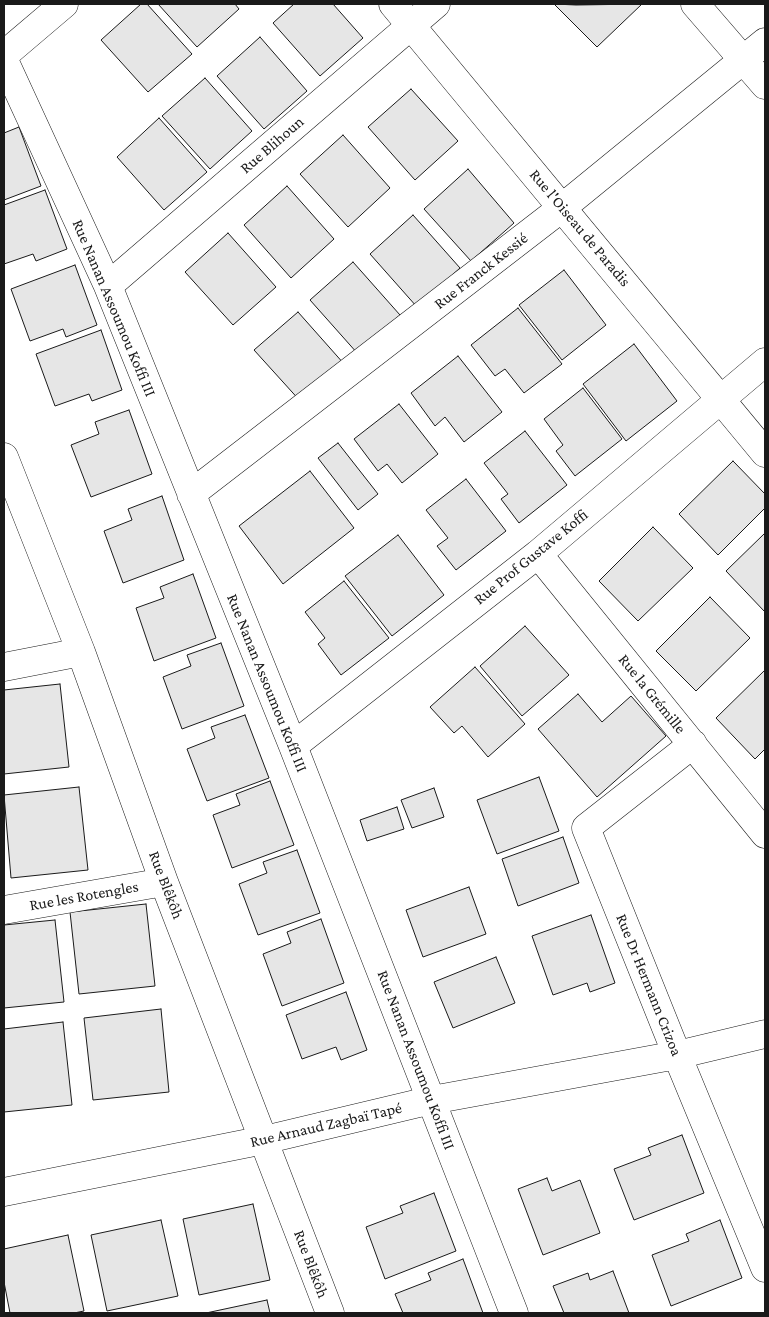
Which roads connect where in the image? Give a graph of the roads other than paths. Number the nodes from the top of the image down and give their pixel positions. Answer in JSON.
{"nodes":[{"id":1,"x":64,"y":4,"type":"edge"},
{"id":2,"x":393,"y":4,"type":"edge"},
{"id":3,"x":436,"y":4,"type":"edge"},
{"id":4,"x":695,"y":4,"type":"edge"},
{"id":5,"x":411,"y":25,"type":"junction"},
{"id":6,"x":765,"y":42,"type":"edge"},
{"id":7,"x":4,"y":55,"type":"edge"},
{"id":8,"x":4,"y":60,"type":"edge"},
{"id":9,"x":744,"y":60,"type":"junction"},
{"id":10,"x":765,"y":85,"type":"edge"},
{"id":11,"x":563,"y":207,"type":"junction"},
{"id":12,"x":108,"y":286,"type":"junction"},
{"id":13,"x":765,"y":362,"type":"edge"},
{"id":14,"x":721,"y":398,"type":"junction"},
{"id":15,"x":765,"y":452,"type":"edge"},
{"id":16,"x":4,"y":457,"type":"edge"},
{"id":17,"x":191,"y":494,"type":"junction"},
{"id":18,"x":538,"y":554,"type":"junction"},
{"id":19,"x":81,"y":652,"type":"junction"},
{"id":20,"x":4,"y":667,"type":"edge"},
{"id":21,"x":693,"y":744,"type":"junction"},
{"id":22,"x":293,"y":746,"type":"junction"},
{"id":23,"x":765,"y":834,"type":"edge"},
{"id":24,"x":164,"y":882,"type":"junction"},
{"id":25,"x":4,"y":910,"type":"edge"},
{"id":26,"x":765,"y":1034,"type":"edge"},
{"id":27,"x":676,"y":1055,"type":"junction"},
{"id":28,"x":432,"y":1100,"type":"junction"},
{"id":29,"x":264,"y":1140,"type":"junction"},
{"id":30,"x":4,"y":1192,"type":"edge"},
{"id":31,"x":765,"y":1268,"type":"edge"},
{"id":32,"x":330,"y":1313,"type":"edge"},
{"id":33,"x":514,"y":1313,"type":"edge"}],
"edges":[{"from":1,"to":7,"type":"street"},
{"from":2,"to":5,"type":"street","name":"Rue l'Oiseau de Paradis"},
{"from":3,"to":5,"type":"street","name":"Rue Blihoun"},
{"from":4,"to":9,"type":"street"},
{"from":5,"to":11,"type":"street","name":"Rue l'Oiseau de Paradis"},
{"from":5,"to":12,"type":"street","name":"Rue Blihoun"},
{"from":6,"to":9,"type":"street","name":"Rue Franck Kessié"},
{"from":8,"to":12,"type":"street","name":"Rue Nanan Assoumou Koffi III"},
{"from":9,"to":10,"type":"street"},
{"from":9,"to":11,"type":"street","name":"Rue Franck Kessié"},
{"from":11,"to":14,"type":"street","name":"Rue l'Oiseau de Paradis"},
{"from":11,"to":17,"type":"street","name":"Rue Franck Kessié"},
{"from":12,"to":17,"type":"street","name":"Rue Nanan Assoumou Koffi III"},
{"from":13,"to":14,"type":"street","name":"Rue Prof Gustave Koffi"},
{"from":14,"to":15,"type":"street","name":"Rue l'Oiseau de Paradis"},
{"from":14,"to":18,"type":"street","name":"Rue Prof Gustave Koffi"},
{"from":16,"to":19,"type":"street","name":"Rue Blêkôh"},
{"from":17,"to":22,"type":"street","name":"Rue Nanan Assoumou Koffi III"},
{"from":18,"to":21,"type":"street","name":"Rue la Grémille"},
{"from":18,"to":22,"type":"street","name":"Rue Prof Gustave Koffi"},
{"from":19,"to":20,"type":"street"},
{"from":19,"to":24,"type":"street","name":"Rue Blêkôh"},
{"from":21,"to":23,"type":"street","name":"Rue la Grémille"},
{"from":21,"to":27,"type":"street","name":"Rue Dr Hermann Crizoa"},
{"from":22,"to":28,"type":"street","name":"Rue Nanan Assoumou Koffi III"},
{"from":24,"to":25,"type":"street","name":"Rue les Rotengles"},
{"from":24,"to":29,"type":"street","name":"Rue Blêkôh"},
{"from":26,"to":27,"type":"street","name":"Rue Arnaud Zagbaï Tapé"},
{"from":27,"to":28,"type":"street","name":"Rue Arnaud Zagbaï Tapé"},
{"from":27,"to":31,"type":"street","name":"Rue Dr Hermann Crizoa"},
{"from":28,"to":29,"type":"street","name":"Rue Arnaud Zagbaï Tapé"},
{"from":28,"to":33,"type":"street","name":"Rue Nanan Assoumou Koffi III"},
{"from":29,"to":30,"type":"street","name":"Rue Arnaud Zagbaï Tapé"},
{"from":29,"to":32,"type":"street","name":"Rue Blêkôh"}]}
